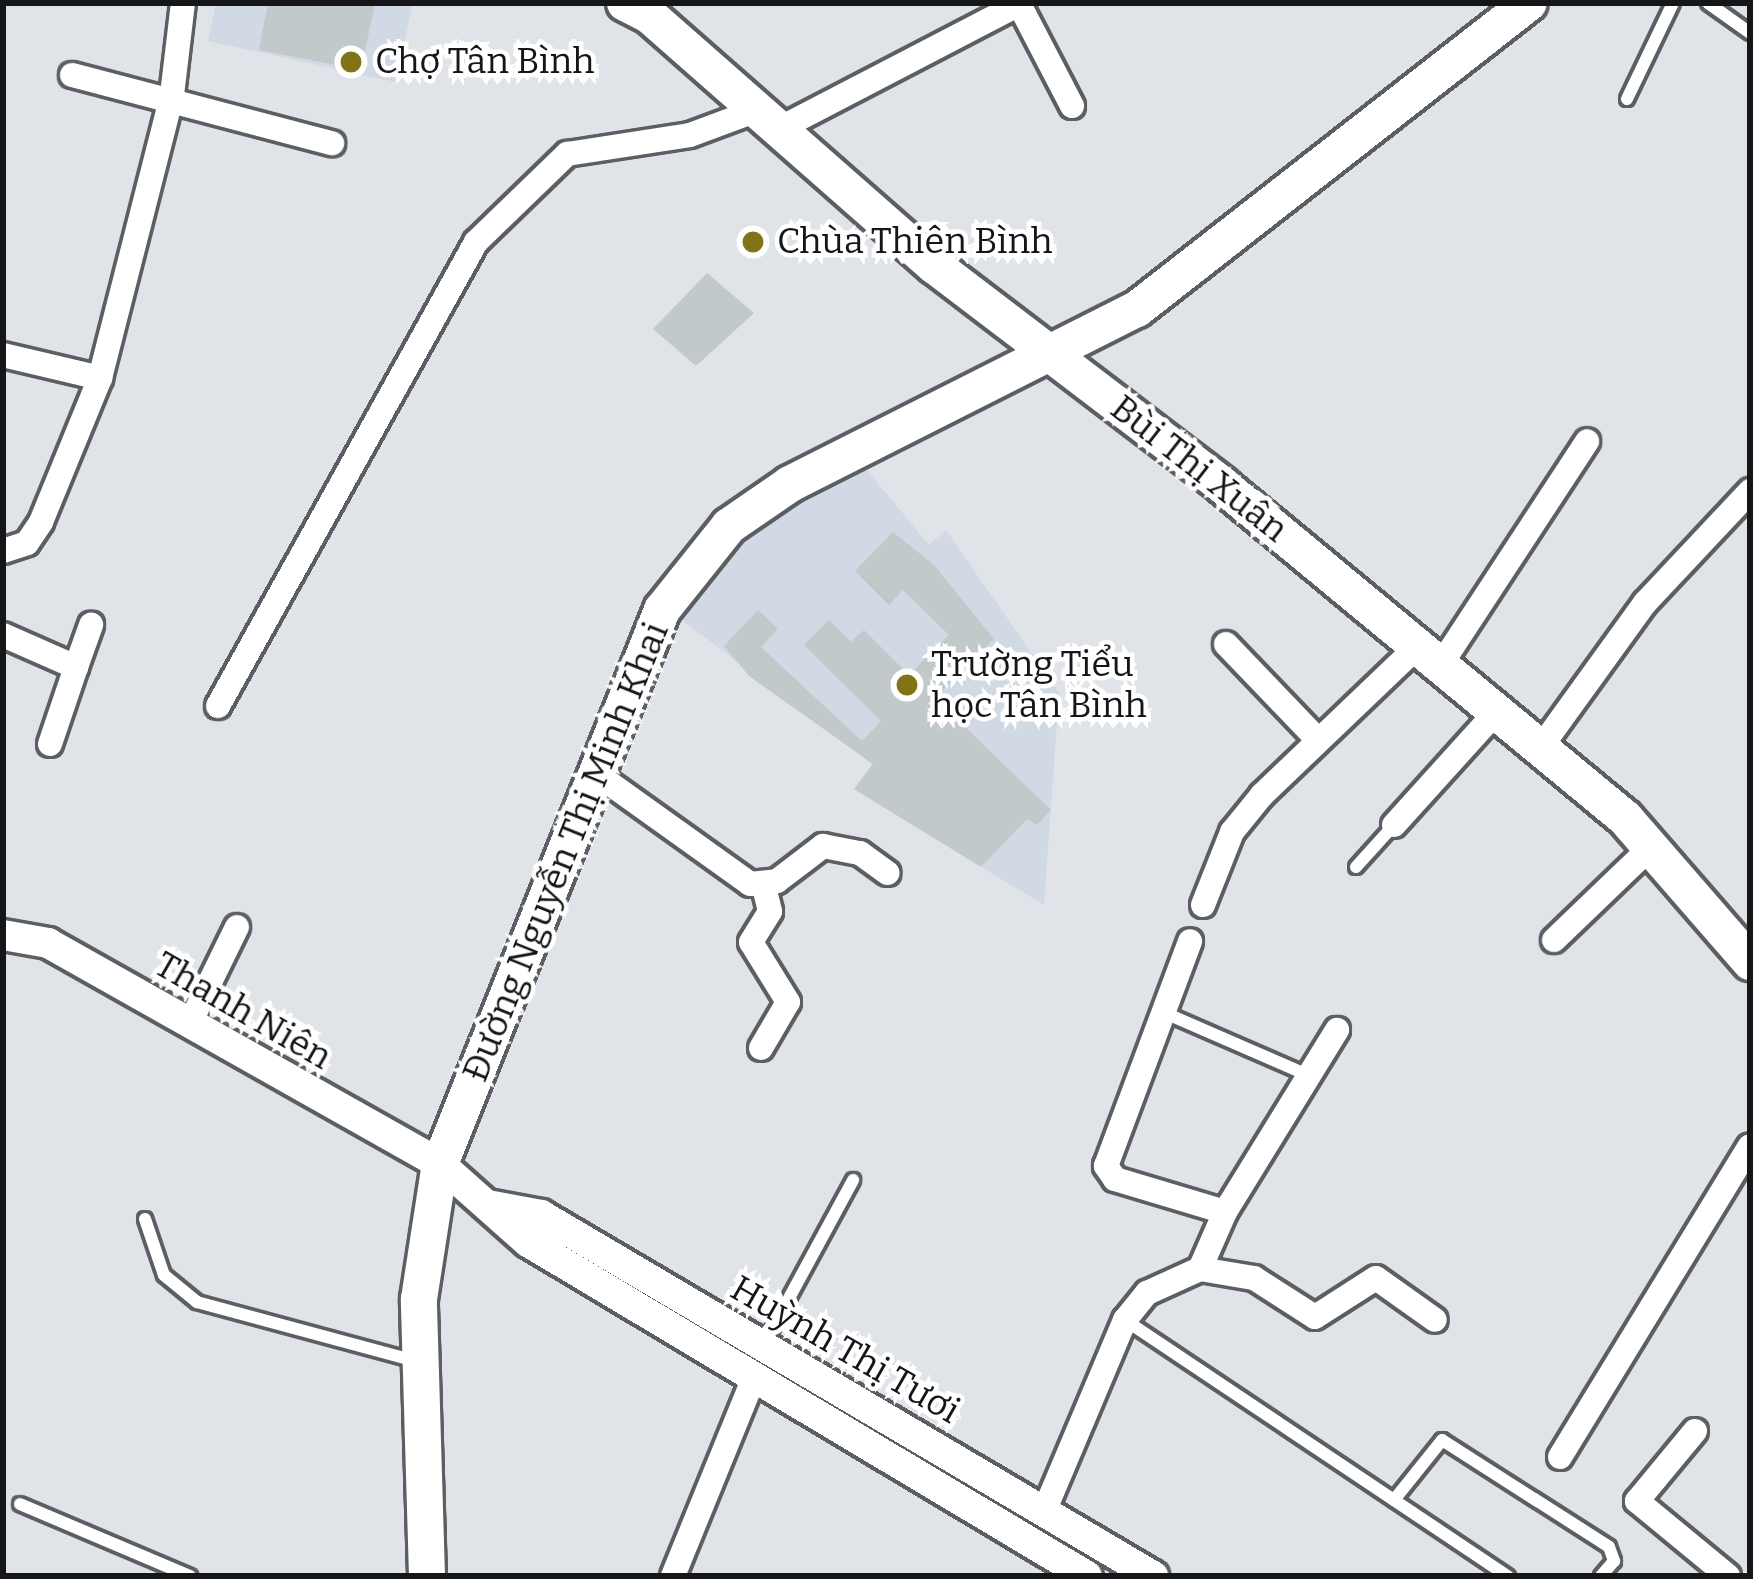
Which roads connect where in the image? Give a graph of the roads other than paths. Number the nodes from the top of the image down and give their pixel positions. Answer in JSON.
{"nodes":[{"id":1,"x":183,"y":3,"type":"edge"},
{"id":2,"x":1529,"y":3,"type":"edge"},
{"id":3,"x":1673,"y":3,"type":"edge"},
{"id":4,"x":1708,"y":3,"type":"edge"},
{"id":5,"x":1009,"y":5,"type":"edge"},
{"id":6,"x":641,"y":8,"type":"edge"},
{"id":7,"x":1750,"y":33,"type":"edge"},
{"id":8,"x":72,"y":75,"type":"dead end"},
{"id":9,"x":172,"y":95,"type":"junction"},
{"id":10,"x":1627,"y":99,"type":"dead end"},
{"id":11,"x":1072,"y":106,"type":"dead end"},
{"id":12,"x":765,"y":121,"type":"junction"},
{"id":13,"x":332,"y":143,"type":"dead end"},
{"id":14,"x":3,"y":355,"type":"edge"},
{"id":15,"x":1050,"y":357,"type":"junction"},
{"id":16,"x":100,"y":378,"type":"junction"},
{"id":17,"x":1587,"y":441,"type":"dead end"},
{"id":18,"x":1750,"y":491,"type":"edge"},
{"id":19,"x":3,"y":550,"type":"edge"},
{"id":20,"x":92,"y":625,"type":"dead end"},
{"id":21,"x":3,"y":635,"type":"edge"},
{"id":22,"x":1226,"y":644,"type":"dead end"},
{"id":23,"x":1430,"y":654,"type":"junction"},
{"id":24,"x":76,"y":667,"type":"junction"},
{"id":25,"x":218,"y":706,"type":"dead end"},
{"id":26,"x":1498,"y":710,"type":"junction"},
{"id":27,"x":1318,"y":740,"type":"junction"},
{"id":28,"x":50,"y":744,"type":"dead end"},
{"id":29,"x":1541,"y":747,"type":"junction"},
{"id":30,"x":598,"y":775,"type":"junction"},
{"id":31,"x":1394,"y":825,"type":"joint"},
{"id":32,"x":1651,"y":848,"type":"junction"},
{"id":33,"x":1356,"y":867,"type":"dead end"},
{"id":34,"x":888,"y":873,"type":"dead end"},
{"id":35,"x":764,"y":887,"type":"junction"},
{"id":36,"x":1203,"y":904,"type":"dead end"},
{"id":37,"x":237,"y":927,"type":"dead end"},
{"id":38,"x":3,"y":935,"type":"edge"},
{"id":39,"x":1190,"y":940,"type":"dead end"},
{"id":40,"x":1554,"y":940,"type":"dead end"},
{"id":41,"x":1750,"y":962,"type":"edge"},
{"id":42,"x":1165,"y":1012,"type":"junction"},
{"id":43,"x":189,"y":1025,"type":"junction"},
{"id":44,"x":1337,"y":1030,"type":"dead end"},
{"id":45,"x":761,"y":1048,"type":"dead end"},
{"id":46,"x":1311,"y":1077,"type":"junction"},
{"id":47,"x":1750,"y":1146,"type":"edge"},
{"id":48,"x":440,"y":1164,"type":"junction"},
{"id":49,"x":853,"y":1180,"type":"dead end"},
{"id":50,"x":1226,"y":1212,"type":"junction"},
{"id":51,"x":146,"y":1219,"type":"dead end"},
{"id":52,"x":1200,"y":1269,"type":"junction"},
{"id":53,"x":652,"y":1299,"type":"junction"},
{"id":54,"x":1126,"y":1320,"type":"junction"},
{"id":55,"x":1435,"y":1320,"type":"dead end"},
{"id":56,"x":763,"y":1347,"type":"junction"},
{"id":57,"x":422,"y":1363,"type":"junction"},
{"id":58,"x":754,"y":1378,"type":"junction"},
{"id":59,"x":1695,"y":1431,"type":"dead end"},
{"id":60,"x":1560,"y":1457,"type":"dead end"},
{"id":61,"x":1394,"y":1500,"type":"junction"},
{"id":62,"x":20,"y":1504,"type":"dead end"},
{"id":63,"x":1043,"y":1514,"type":"junction"},
{"id":64,"x":190,"y":1576,"type":"edge"},
{"id":65,"x":427,"y":1576,"type":"edge"},
{"id":66,"x":673,"y":1576,"type":"edge"},
{"id":67,"x":1087,"y":1576,"type":"edge"},
{"id":68,"x":1153,"y":1576,"type":"edge"},
{"id":69,"x":1508,"y":1576,"type":"edge"},
{"id":70,"x":1600,"y":1576,"type":"edge"},
{"id":71,"x":1728,"y":1576,"type":"edge"}],
"edges":[{"from":1,"to":9,"type":"street"},
{"from":2,"to":15,"type":"main road","name":"Đường Nguyễn Thị Minh Khai"},
{"from":3,"to":10,"type":"lane"},
{"from":4,"to":7,"type":"lane"},
{"from":5,"to":11,"type":"street"},
{"from":5,"to":12,"type":"street"},
{"from":6,"to":12,"type":"main road","name":"Bùi Thị Xuân"},
{"from":8,"to":9,"type":"street"},
{"from":9,"to":13,"type":"street"},
{"from":9,"to":16,"type":"street"},
{"from":12,"to":15,"type":"main road","name":"Bùi Thị Xuân"},
{"from":12,"to":25,"type":"street"},
{"from":14,"to":16,"type":"street"},
{"from":15,"to":23,"type":"main road","name":"Bùi Thị Xuân"},
{"from":15,"to":30,"type":"main road","name":"Đường Nguyễn Thị Minh Khai"},
{"from":16,"to":19,"type":"street"},
{"from":17,"to":23,"type":"street"},
{"from":18,"to":29,"type":"street"},
{"from":20,"to":24,"type":"street"},
{"from":21,"to":24,"type":"street"},
{"from":22,"to":27,"type":"street"},
{"from":23,"to":26,"type":"main road","name":"Bùi Thị Xuân"},
{"from":23,"to":27,"type":"street"},
{"from":24,"to":28,"type":"street"},
{"from":26,"to":29,"type":"main road","name":"Bùi Thị Xuân"},
{"from":26,"to":31,"type":"street"},
{"from":27,"to":36,"type":"street"},
{"from":29,"to":32,"type":"main road","name":"Bùi Thị Xuân"},
{"from":30,"to":35,"type":"street"},
{"from":30,"to":48,"type":"main road","name":"Đường Nguyễn Thị Minh Khai"},
{"from":31,"to":33,"type":"lane"},
{"from":32,"to":40,"type":"street"},
{"from":32,"to":41,"type":"main road","name":"Bùi Thị Xuân"},
{"from":34,"to":35,"type":"street"},
{"from":35,"to":45,"type":"street"},
{"from":37,"to":43,"type":"street"},
{"from":38,"to":43,"type":"street","name":"Thanh Niên"},
{"from":39,"to":42,"type":"street"},
{"from":42,"to":46,"type":"lane"},
{"from":42,"to":50,"type":"street"},
{"from":43,"to":48,"type":"street","name":"Thanh Niên"},
{"from":44,"to":46,"type":"street"},
{"from":46,"to":50,"type":"street"},
{"from":47,"to":60,"type":"street"},
{"from":48,"to":53,"type":"street","name":"Huỳnh Thị Tươi"},
{"from":48,"to":57,"type":"main road","name":"Đường Nguyễn Thị Minh Khai"},
{"from":49,"to":56,"type":"lane"},
{"from":50,"to":52,"type":"street"},
{"from":51,"to":57,"type":"lane"},
{"from":52,"to":54,"type":"street"},
{"from":52,"to":55,"type":"street"},
{"from":53,"to":56,"type":"street","name":"Huỳnh Thị Tươi"},
{"from":53,"to":58,"type":"street","name":"Huỳnh Thị Tươi"},
{"from":54,"to":61,"type":"lane"},
{"from":54,"to":63,"type":"street"},
{"from":56,"to":63,"type":"street","name":"Huỳnh Thị Tươi"},
{"from":57,"to":65,"type":"main road","name":"Đường Nguyễn Thị Minh Khai"},
{"from":58,"to":66,"type":"street"},
{"from":58,"to":67,"type":"street","name":"Huỳnh Thị Tươi"},
{"from":59,"to":71,"type":"street"},
{"from":61,"to":69,"type":"lane"},
{"from":61,"to":70,"type":"lane"},
{"from":62,"to":64,"type":"lane"},
{"from":63,"to":68,"type":"street","name":"Huỳnh Thị Tươi"}]}
